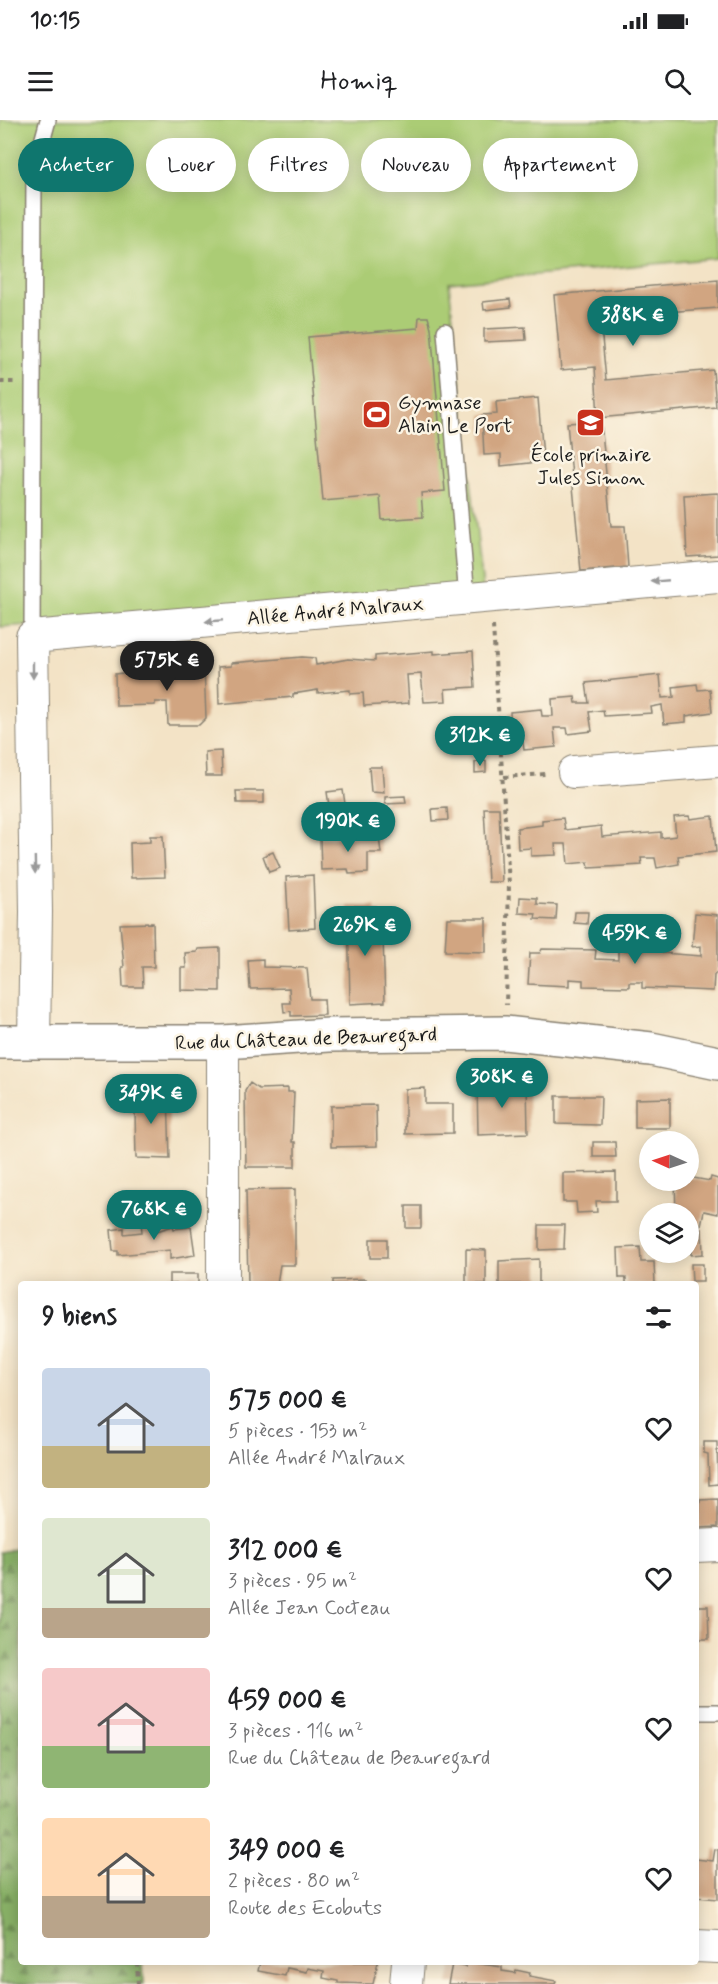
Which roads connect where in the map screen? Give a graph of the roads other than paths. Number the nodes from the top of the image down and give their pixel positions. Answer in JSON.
{"nodes":[{"id":1,"x":48,"y":120,"type":"edge"},
{"id":2,"x":445,"y":331,"type":"dead end"},
{"id":3,"x":718,"y":576,"type":"edge"},
{"id":4,"x":478,"y":597,"type":"junction"},
{"id":5,"x":32,"y":637,"type":"junction"},
{"id":6,"x":718,"y":761,"type":"edge"},
{"id":7,"x":574,"y":772,"type":"road end"},
{"id":8,"x":0,"y":1042,"type":"edge"},
{"id":9,"x":34,"y":1042,"type":"junction"},
{"id":10,"x":223,"y":1042,"type":"junction"},
{"id":11,"x":718,"y":1063,"type":"edge"},
{"id":12,"x":223,"y":1281,"type":"edge"},
{"id":13,"x":718,"y":1545,"type":"edge"},
{"id":14,"x":699,"y":1546,"type":"edge"},
{"id":15,"x":699,"y":1712,"type":"edge"},
{"id":16,"x":718,"y":1712,"type":"edge"},
{"id":17,"x":699,"y":1946,"type":"edge"},
{"id":18,"x":718,"y":1947,"type":"edge"},
{"id":19,"x":408,"y":1965,"type":"edge"},
{"id":20,"x":406,"y":1984,"type":"edge"}],
"edges":[{"from":1,"to":5,"type":"lane"},
{"from":2,"to":4,"type":"lane"},
{"from":3,"to":4,"type":"street","name":"Allée André Malraux","one_way":true},
{"from":4,"to":5,"type":"street","name":"Allée André Malraux","one_way":true},
{"from":5,"to":9,"type":"street","one_way":true},
{"from":6,"to":7,"type":"street"},
{"from":8,"to":9,"type":"street","name":"Rue du Château de Beauregard"},
{"from":9,"to":10,"type":"street","name":"Rue du Château de Beauregard"},
{"from":10,"to":11,"type":"street","name":"Rue du Château de Beauregard"},
{"from":10,"to":12,"type":"street"},
{"from":13,"to":14,"type":"street"},
{"from":15,"to":16,"type":"lane"},
{"from":17,"to":18,"type":"street"},
{"from":19,"to":20,"type":"street"}]}
